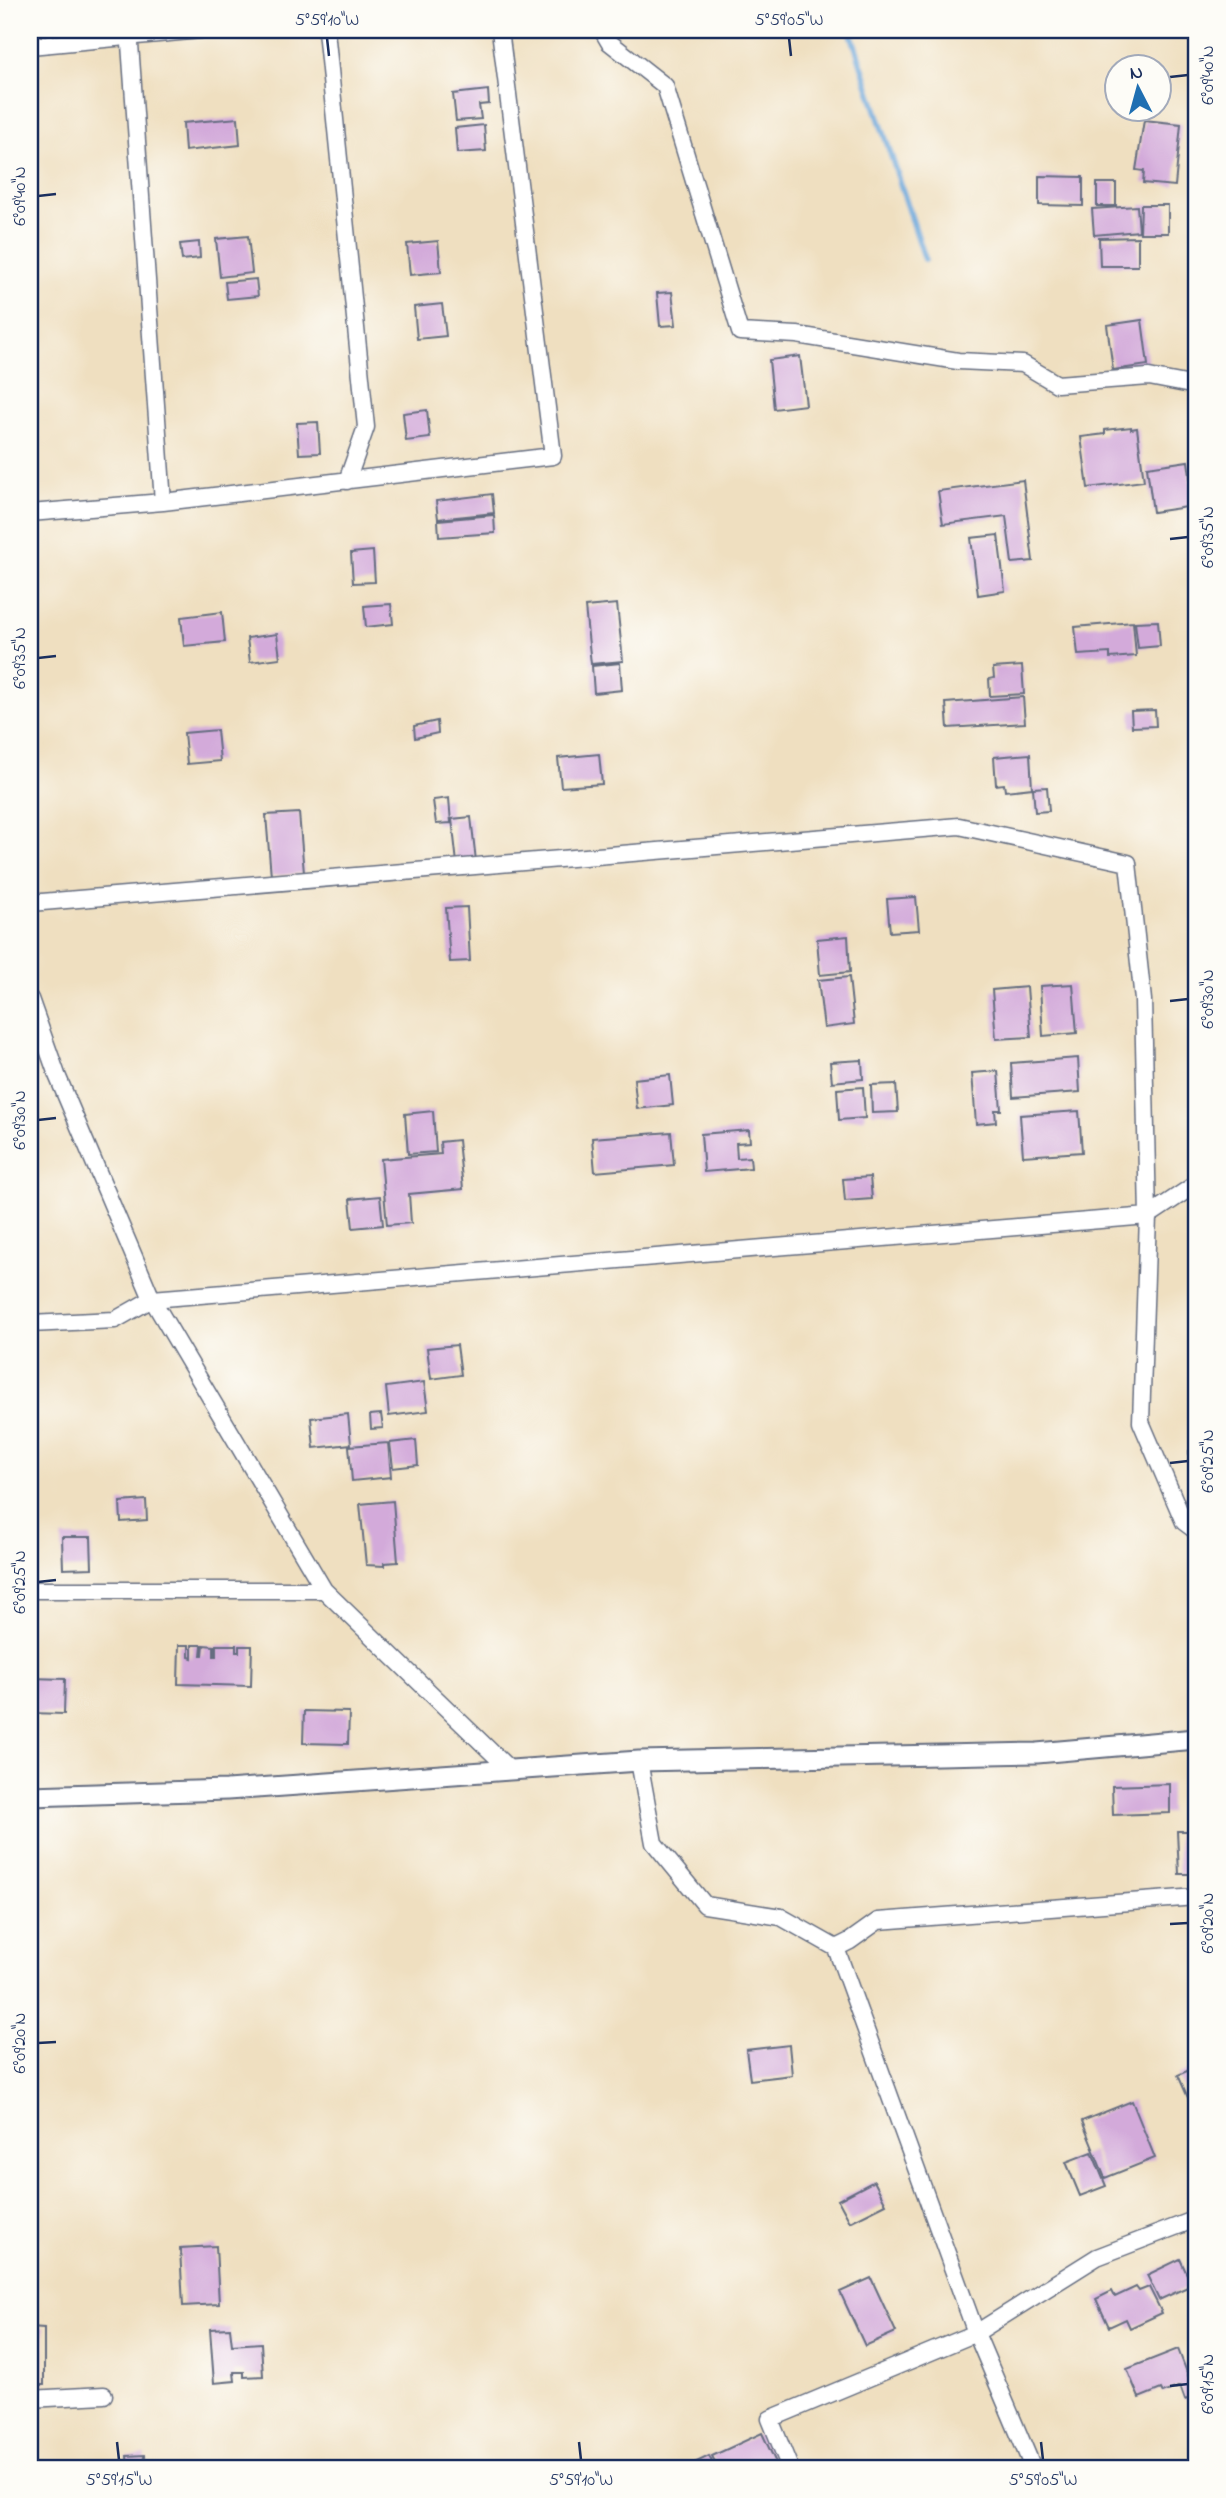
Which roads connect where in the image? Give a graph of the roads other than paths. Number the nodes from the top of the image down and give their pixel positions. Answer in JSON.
{"nodes":[{"id":1,"x":201,"y":30,"type":"edge"},
{"id":2,"x":326,"y":30,"type":"edge"},
{"id":3,"x":500,"y":30,"type":"edge"},
{"id":4,"x":601,"y":30,"type":"edge"},
{"id":5,"x":130,"y":34,"type":"edge"},
{"id":6,"x":30,"y":46,"type":"edge"},
{"id":7,"x":1196,"y":386,"type":"edge"},
{"id":8,"x":347,"y":481,"type":"junction"},
{"id":9,"x":163,"y":502,"type":"junction"},
{"id":10,"x":30,"y":513,"type":"edge"},
{"id":11,"x":30,"y":903,"type":"edge"},
{"id":12,"x":30,"y":999,"type":"edge"},
{"id":13,"x":1196,"y":1184,"type":"edge"},
{"id":14,"x":1148,"y":1216,"type":"junction"},
{"id":15,"x":152,"y":1299,"type":"junction"},
{"id":16,"x":30,"y":1324,"type":"edge"},
{"id":17,"x":1196,"y":1531,"type":"edge"},
{"id":18,"x":30,"y":1590,"type":"edge"},
{"id":19,"x":324,"y":1590,"type":"junction"},
{"id":20,"x":1196,"y":1740,"type":"edge"},
{"id":21,"x":639,"y":1761,"type":"junction"},
{"id":22,"x":510,"y":1770,"type":"junction"},
{"id":23,"x":30,"y":1796,"type":"edge"},
{"id":24,"x":1196,"y":1897,"type":"edge"},
{"id":25,"x":836,"y":1948,"type":"junction"},
{"id":26,"x":1196,"y":2219,"type":"edge"},
{"id":27,"x":976,"y":2333,"type":"junction"},
{"id":28,"x":104,"y":2395,"type":"dead end"},
{"id":29,"x":30,"y":2399,"type":"edge"},
{"id":30,"x":790,"y":2468,"type":"edge"},
{"id":31,"x":1033,"y":2468,"type":"edge"}],
"edges":[{"from":1,"to":5,"type":"street"},
{"from":2,"to":8,"type":"street"},
{"from":3,"to":8,"type":"street"},
{"from":4,"to":7,"type":"street"},
{"from":5,"to":6,"type":"street"},
{"from":5,"to":9,"type":"street"},
{"from":8,"to":9,"type":"street"},
{"from":9,"to":10,"type":"street"},
{"from":11,"to":14,"type":"street"},
{"from":12,"to":15,"type":"street"},
{"from":13,"to":14,"type":"street"},
{"from":14,"to":15,"type":"street"},
{"from":14,"to":17,"type":"street"},
{"from":15,"to":16,"type":"street"},
{"from":15,"to":19,"type":"street"},
{"from":18,"to":19,"type":"street"},
{"from":19,"to":22,"type":"street"},
{"from":20,"to":21,"type":"street"},
{"from":21,"to":22,"type":"street"},
{"from":21,"to":25,"type":"street"},
{"from":22,"to":23,"type":"street"},
{"from":24,"to":25,"type":"street"},
{"from":25,"to":27,"type":"street"},
{"from":26,"to":27,"type":"street"},
{"from":27,"to":30,"type":"street"},
{"from":27,"to":31,"type":"street"},
{"from":28,"to":29,"type":"street"}]}
